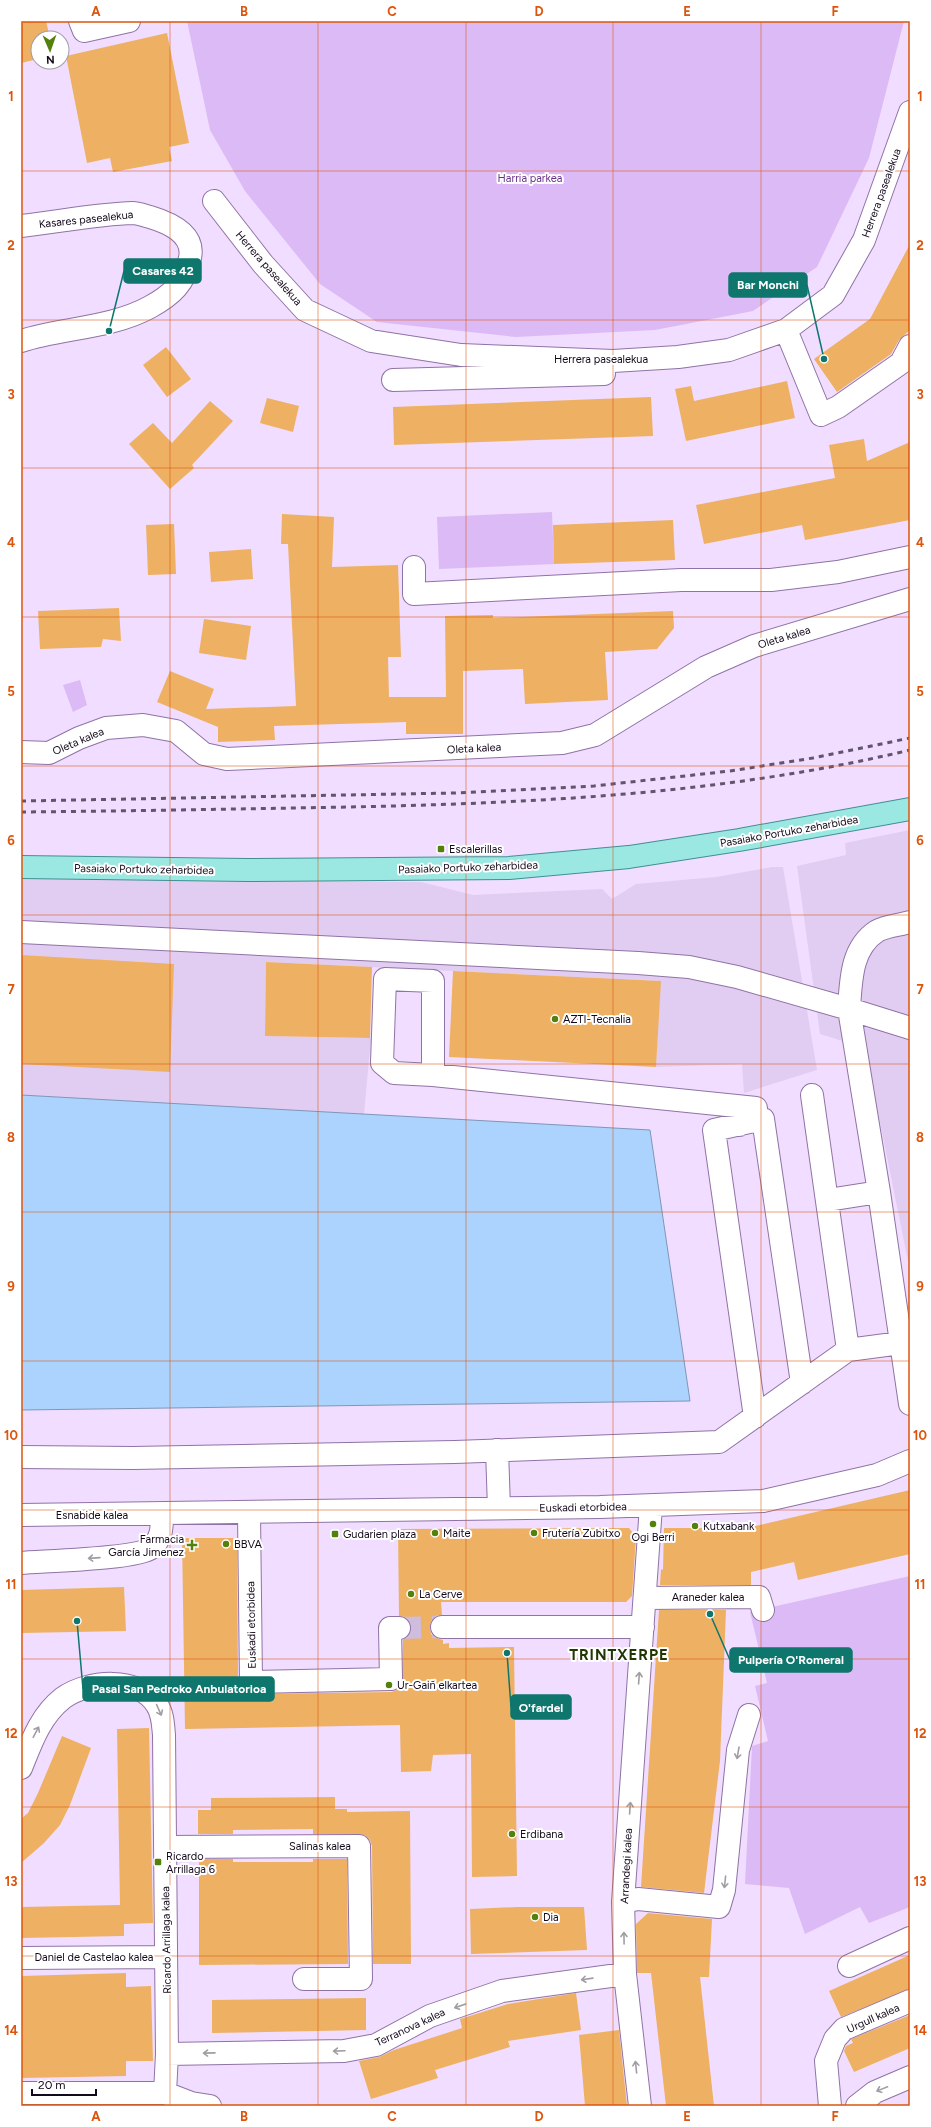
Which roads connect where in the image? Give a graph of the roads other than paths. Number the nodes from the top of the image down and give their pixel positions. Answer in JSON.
{"nodes":[{"id":1,"x":80,"y":21,"type":"edge"},
{"id":2,"x":129,"y":21,"type":"edge"},
{"id":3,"x":910,"y":112,"type":"edge"},
{"id":4,"x":214,"y":201,"type":"dead end"},
{"id":5,"x":21,"y":226,"type":"edge"},
{"id":6,"x":786,"y":330,"type":"junction"},
{"id":7,"x":21,"y":341,"type":"edge"},
{"id":8,"x":910,"y":346,"type":"edge"},
{"id":9,"x":646,"y":359,"type":"junction"},
{"id":10,"x":393,"y":380,"type":"dead end"},
{"id":11,"x":910,"y":556,"type":"edge"},
{"id":12,"x":414,"y":567,"type":"dead end"},
{"id":13,"x":910,"y":599,"type":"edge"},
{"id":14,"x":21,"y":752,"type":"edge"},
{"id":15,"x":910,"y":809,"type":"edge"},
{"id":16,"x":21,"y":867,"type":"edge"},
{"id":17,"x":910,"y":922,"type":"edge"},
{"id":18,"x":21,"y":932,"type":"edge"},
{"id":19,"x":849,"y":1009,"type":"junction"},
{"id":20,"x":910,"y":1028,"type":"edge"},
{"id":21,"x":432,"y":1076,"type":"junction"},
{"id":22,"x":812,"y":1095,"type":"dead end"},
{"id":23,"x":739,"y":1125,"type":"junction"},
{"id":24,"x":879,"y":1192,"type":"junction"},
{"id":25,"x":828,"y":1200,"type":"junction"},
{"id":26,"x":902,"y":1343,"type":"junction"},
{"id":27,"x":848,"y":1350,"type":"junction"},
{"id":28,"x":802,"y":1383,"type":"junction"},
{"id":29,"x":910,"y":1404,"type":"edge"},
{"id":30,"x":755,"y":1417,"type":"junction"},
{"id":31,"x":497,"y":1450,"type":"junction"},
{"id":32,"x":21,"y":1457,"type":"edge"},
{"id":33,"x":910,"y":1461,"type":"edge"},
{"id":34,"x":651,"y":1506,"type":"junction"},
{"id":35,"x":499,"y":1508,"type":"junction"},
{"id":36,"x":249,"y":1513,"type":"junction"},
{"id":37,"x":21,"y":1515,"type":"edge"},
{"id":38,"x":162,"y":1515,"type":"junction"},
{"id":39,"x":21,"y":1563,"type":"edge"},
{"id":40,"x":645,"y":1598,"type":"junction"},
{"id":41,"x":763,"y":1610,"type":"dead end"},
{"id":42,"x":442,"y":1627,"type":"tunnel mouth"},
{"id":43,"x":642,"y":1627,"type":"junction"},
{"id":44,"x":399,"y":1628,"type":"dead end"},
{"id":45,"x":749,"y":1715,"type":"dead end"},
{"id":46,"x":21,"y":1768,"type":"edge"},
{"id":47,"x":165,"y":1847,"type":"junction"},
{"id":48,"x":624,"y":1902,"type":"junction"},
{"id":49,"x":910,"y":1938,"type":"edge"},
{"id":50,"x":166,"y":1957,"type":"junction"},
{"id":51,"x":21,"y":1958,"type":"edge"},
{"id":52,"x":849,"y":1966,"type":"dead end"},
{"id":53,"x":625,"y":1974,"type":"junction"},
{"id":54,"x":304,"y":1979,"type":"dead end"},
{"id":55,"x":910,"y":2001,"type":"edge"},
{"id":56,"x":167,"y":2054,"type":"junction"},
{"id":57,"x":910,"y":2077,"type":"edge"},
{"id":58,"x":21,"y":2093,"type":"edge"},
{"id":59,"x":164,"y":2093,"type":"junction"},
{"id":60,"x":210,"y":2106,"type":"edge"},
{"id":61,"x":640,"y":2106,"type":"edge"},
{"id":62,"x":830,"y":2106,"type":"edge"},
{"id":63,"x":857,"y":2106,"type":"edge"}],
"edges":[{"from":1,"to":2,"type":"street"},
{"from":3,"to":6,"type":"street","name":"Herrera pasealekua"},
{"from":4,"to":9,"type":"street","name":"Herrera pasealekua"},
{"from":5,"to":7,"type":"street","name":"Kasares pasealekua"},
{"from":6,"to":8,"type":"street"},
{"from":6,"to":9,"type":"street","name":"Herrera pasealekua"},
{"from":9,"to":10,"type":"street"},
{"from":11,"to":12,"type":"street"},
{"from":13,"to":14,"type":"street","name":"Oleta kalea"},
{"from":15,"to":16,"type":"main road","name":"Pasaiako Portuko zeharbidea"},
{"from":17,"to":19,"type":"street"},
{"from":18,"to":19,"type":"street"},
{"from":19,"to":20,"type":"street"},
{"from":19,"to":24,"type":"street"},
{"from":21,"to":21,"type":"street"},
{"from":21,"to":23,"type":"street"},
{"from":22,"to":25,"type":"street"},
{"from":23,"to":28,"type":"street"},
{"from":23,"to":30,"type":"street"},
{"from":24,"to":25,"type":"street"},
{"from":24,"to":26,"type":"street"},
{"from":25,"to":27,"type":"street"},
{"from":26,"to":27,"type":"street"},
{"from":26,"to":29,"type":"street"},
{"from":27,"to":28,"type":"street"},
{"from":28,"to":30,"type":"street"},
{"from":30,"to":31,"type":"street"},
{"from":31,"to":32,"type":"street"},
{"from":31,"to":35,"type":"street"},
{"from":33,"to":34,"type":"street","name":"Euskadi etorbidea"},
{"from":34,"to":35,"type":"street","name":"Euskadi etorbidea"},
{"from":34,"to":40,"type":"street","name":"Arrandegi kalea"},
{"from":35,"to":36,"type":"street","name":"Euskadi etorbidea"},
{"from":36,"to":38,"type":"street","name":"Euskadi etorbidea"},
{"from":36,"to":44,"type":"street","name":"Euskadi etorbidea"},
{"from":37,"to":38,"type":"street","name":"Esnabide kalea"},
{"from":38,"to":39,"type":"street","one_way":true},
{"from":40,"to":41,"type":"street","name":"Araneder kalea"},
{"from":40,"to":43,"type":"street","name":"Arrandegi kalea"},
{"from":42,"to":43,"type":"street"},
{"from":48,"to":43,"type":"street","name":"Arrandegi kalea","one_way":true},
{"from":45,"to":48,"type":"street","one_way":true},
{"from":46,"to":47,"type":"street","name":"Ricardo Arrillaga kalea","one_way":true},
{"from":47,"to":50,"type":"street","name":"Ricardo Arrillaga kalea"},
{"from":47,"to":54,"type":"street","name":"Salinas kalea"},
{"from":53,"to":48,"type":"street","name":"Arrandegi kalea","one_way":true},
{"from":49,"to":52,"type":"street"},
{"from":50,"to":51,"type":"street","name":"Daniel de Castelao kalea"},
{"from":50,"to":56,"type":"street","name":"Ricardo Arrillaga kalea"},
{"from":53,"to":56,"type":"street","name":"Terranova kalea","one_way":true},
{"from":61,"to":53,"type":"street","name":"Arrandegi kalea","one_way":true},
{"from":55,"to":62,"type":"street","name":"Urgull kalea"},
{"from":56,"to":59,"type":"street","name":"Ricardo Arrillaga kalea"},
{"from":57,"to":63,"type":"street","one_way":true},
{"from":58,"to":59,"type":"street"},
{"from":59,"to":60,"type":"street"}]}
